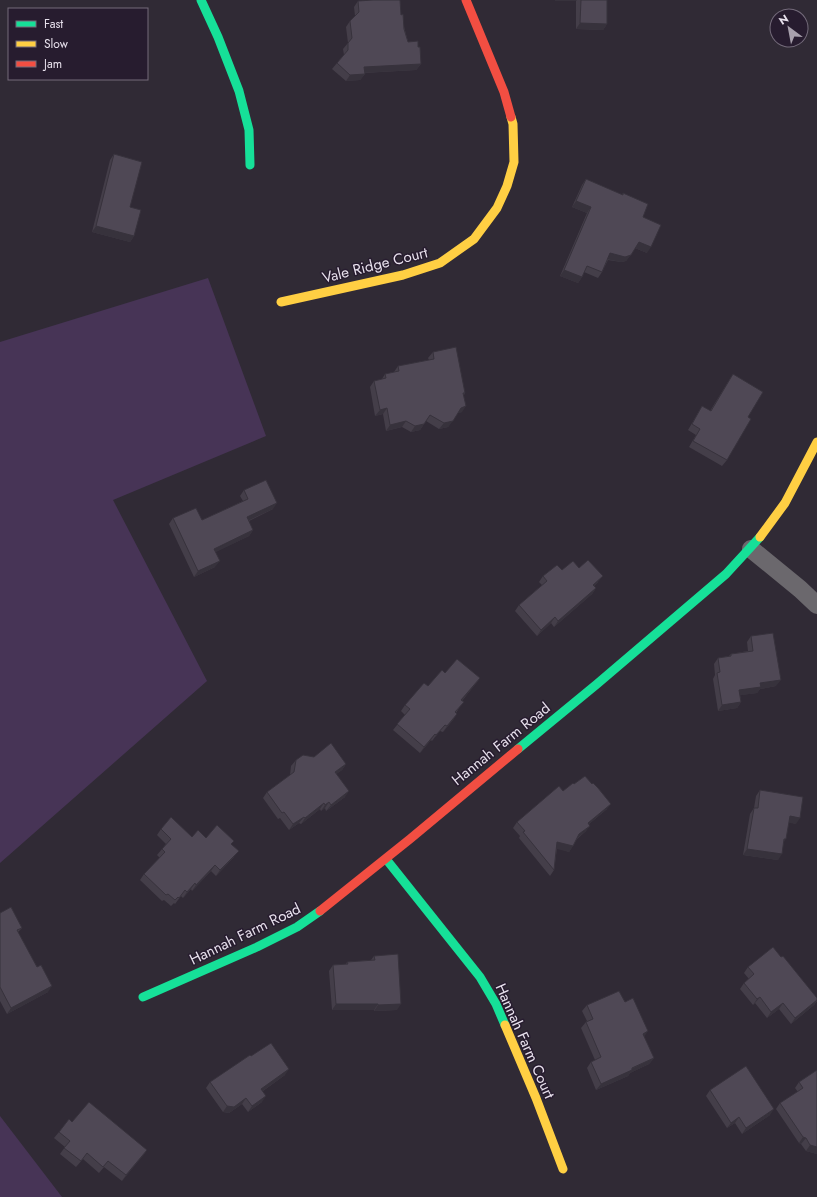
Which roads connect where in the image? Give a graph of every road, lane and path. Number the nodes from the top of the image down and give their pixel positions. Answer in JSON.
{"nodes":[{"id":1,"x":201,"y":0,"type":"edge"},
{"id":2,"x":466,"y":0,"type":"edge"},
{"id":3,"x":250,"y":165,"type":"dead end"},
{"id":4,"x":281,"y":302,"type":"dead end"},
{"id":5,"x":817,"y":442,"type":"edge"},
{"id":6,"x":751,"y":549,"type":"junction"},
{"id":7,"x":817,"y":605,"type":"edge"},
{"id":8,"x":386,"y":859,"type":"junction"},
{"id":9,"x":143,"y":996,"type":"dead end"},
{"id":10,"x":563,"y":1169,"type":"dead end"}],
"edges":[{"from":1,"to":3,"type":"street"},
{"from":2,"to":4,"type":"street","name":"Vale Ridge Court"},
{"from":5,"to":6,"type":"street","name":"Hannah Farm Road"},
{"from":6,"to":7,"type":"street"},
{"from":6,"to":8,"type":"street","name":"Hannah Farm Road"},
{"from":8,"to":9,"type":"street","name":"Hannah Farm Road"},
{"from":8,"to":10,"type":"street","name":"Hannah Farm Court"}]}
